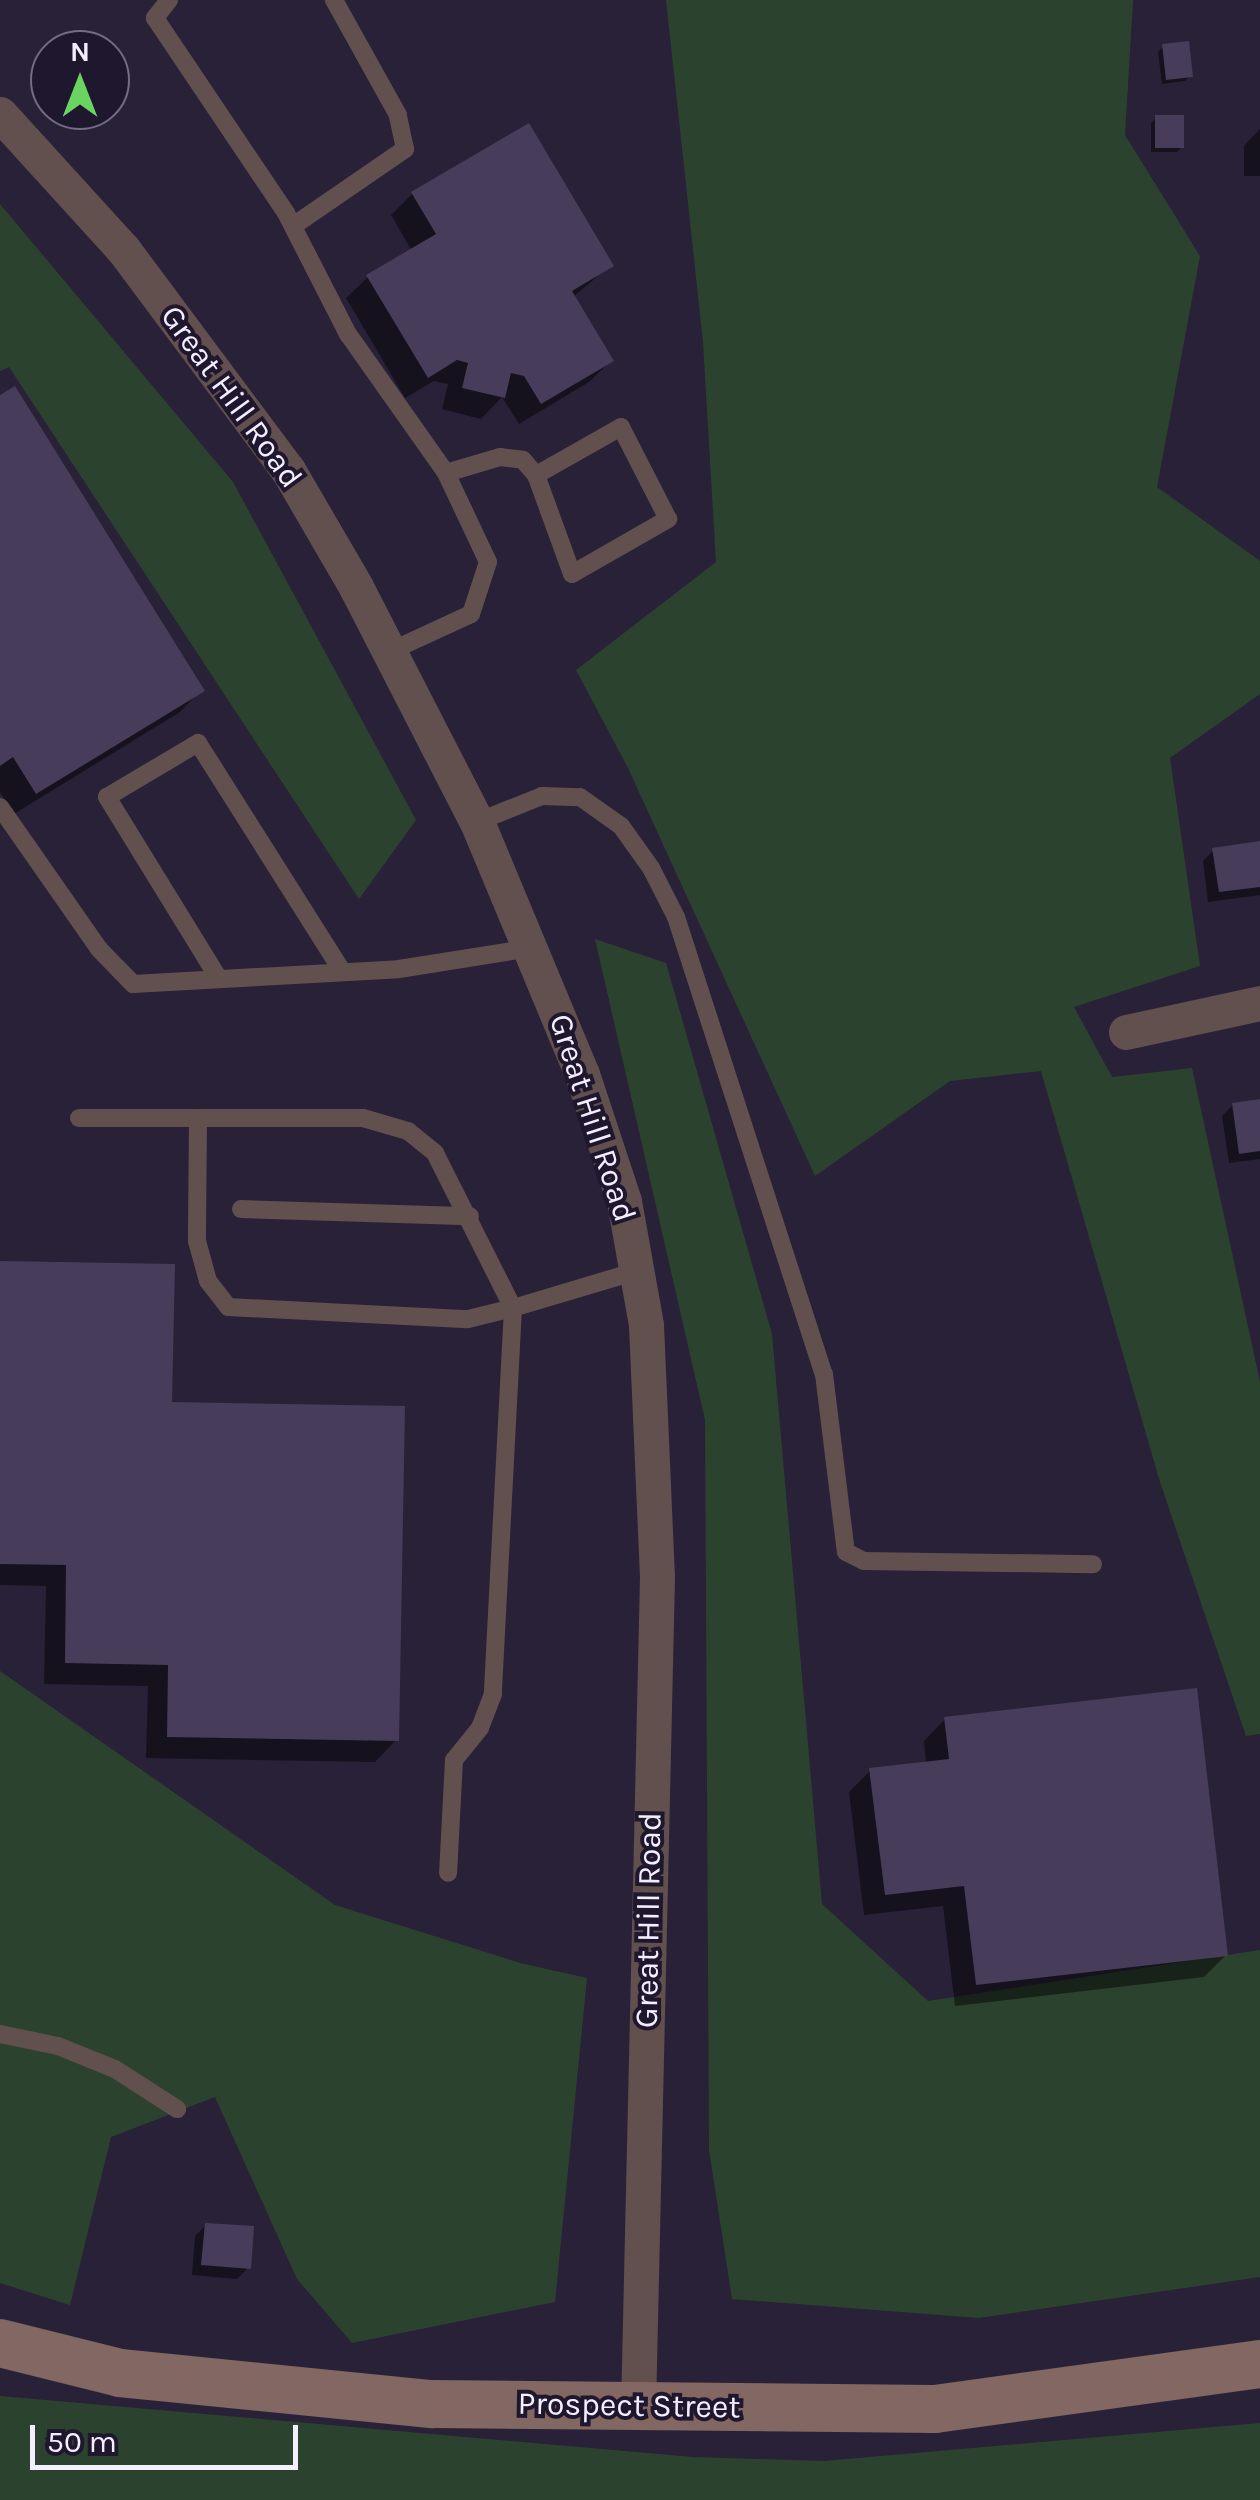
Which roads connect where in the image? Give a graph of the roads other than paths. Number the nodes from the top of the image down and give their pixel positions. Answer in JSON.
{"nodes":[{"id":1,"x":169,"y":0,"type":"edge"},
{"id":2,"x":334,"y":0,"type":"edge"},
{"id":3,"x":0,"y":114,"type":"edge"},
{"id":4,"x":292,"y":226,"type":"junction"},
{"id":5,"x":446,"y":473,"type":"junction"},
{"id":6,"x":536,"y":475,"type":"junction"},
{"id":7,"x":391,"y":651,"type":"junction"},
{"id":8,"x":0,"y":806,"type":"edge"},
{"id":9,"x":477,"y":822,"type":"junction"},
{"id":10,"x":532,"y":948,"type":"junction"},
{"id":11,"x":343,"y":972,"type":"junction"},
{"id":12,"x":218,"y":979,"type":"junction"},
{"id":13,"x":1260,"y":1003,"type":"edge"},
{"id":14,"x":1126,"y":1032,"type":"dead end"},
{"id":15,"x":79,"y":1118,"type":"dead end"},
{"id":16,"x":198,"y":1118,"type":"junction"},
{"id":17,"x":240,"y":1209,"type":"dead end"},
{"id":18,"x":470,"y":1216,"type":"junction"},
{"id":19,"x":637,"y":1271,"type":"junction"},
{"id":20,"x":513,"y":1308,"type":"junction"},
{"id":21,"x":1093,"y":1564,"type":"dead end"},
{"id":22,"x":448,"y":1873,"type":"dead end"},
{"id":23,"x":0,"y":2034,"type":"edge"},
{"id":24,"x":177,"y":2109,"type":"dead end"},
{"id":25,"x":0,"y":2343,"type":"edge"},
{"id":26,"x":1260,"y":2364,"type":"edge"},
{"id":27,"x":638,"y":2406,"type":"junction"}],
"edges":[{"from":1,"to":4,"type":"lane"},
{"from":2,"to":4,"type":"lane"},
{"from":3,"to":7,"type":"street","name":"Great Hill Road"},
{"from":4,"to":5,"type":"lane"},
{"from":5,"to":6,"type":"lane"},
{"from":5,"to":7,"type":"lane"},
{"from":6,"to":6,"type":"lane"},
{"from":7,"to":9,"type":"street","name":"Great Hill Road"},
{"from":8,"to":12,"type":"lane"},
{"from":9,"to":10,"type":"street","name":"Great Hill Road"},
{"from":9,"to":21,"type":"lane"},
{"from":10,"to":11,"type":"lane"},
{"from":10,"to":19,"type":"street","name":"Great Hill Road"},
{"from":11,"to":12,"type":"lane"},
{"from":11,"to":12,"type":"lane"},
{"from":13,"to":14,"type":"street"},
{"from":15,"to":16,"type":"lane"},
{"from":16,"to":18,"type":"lane"},
{"from":16,"to":20,"type":"lane"},
{"from":17,"to":18,"type":"lane"},
{"from":18,"to":20,"type":"lane"},
{"from":19,"to":20,"type":"lane"},
{"from":19,"to":27,"type":"street","name":"Great Hill Road"},
{"from":20,"to":22,"type":"lane"},
{"from":23,"to":24,"type":"lane"},
{"from":25,"to":27,"type":"main road","name":"Prospect Street"},
{"from":26,"to":27,"type":"main road","name":"Prospect Street"}]}
